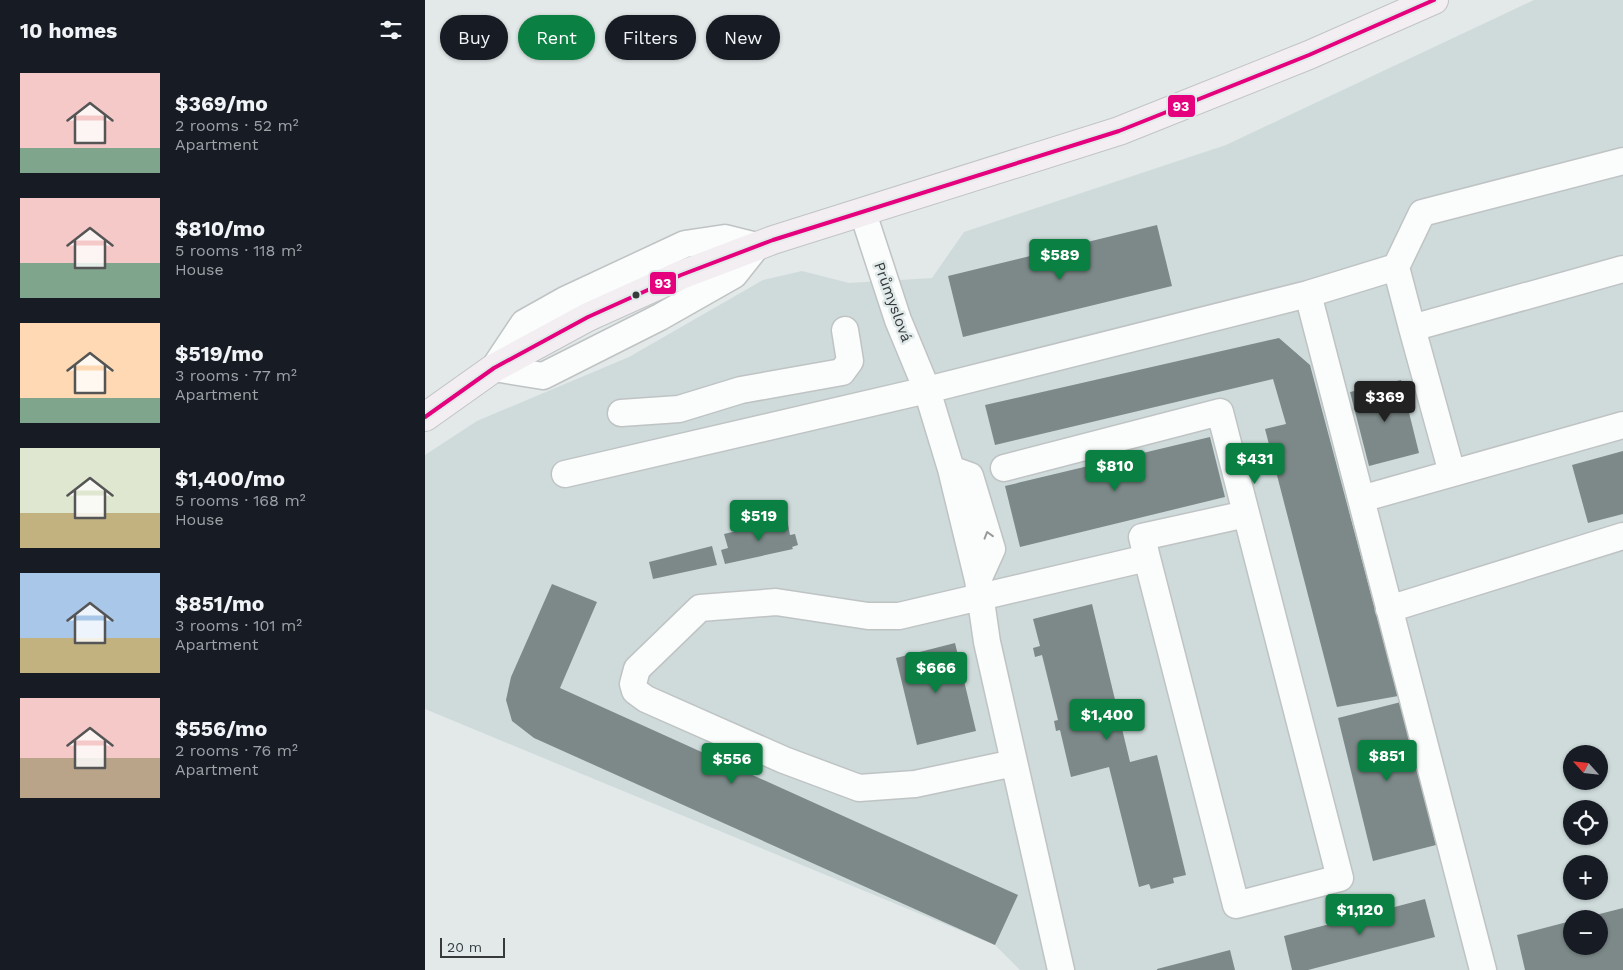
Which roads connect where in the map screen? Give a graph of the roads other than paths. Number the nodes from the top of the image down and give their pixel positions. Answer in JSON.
{"nodes":[{"id":1,"x":1434,"y":0,"type":"edge"},
{"id":2,"x":1623,"y":161,"type":"edge"},
{"id":3,"x":863,"y":213,"type":"junction"},
{"id":4,"x":1396,"y":267,"type":"junction"},
{"id":5,"x":1623,"y":269,"type":"edge"},
{"id":6,"x":1307,"y":294,"type":"junction"},
{"id":7,"x":1412,"y":328,"type":"junction"},
{"id":8,"x":845,"y":330,"type":"dead end"},
{"id":9,"x":927,"y":390,"type":"junction"},
{"id":10,"x":621,"y":413,"type":"dead end"},
{"id":11,"x":425,"y":417,"type":"edge"},
{"id":12,"x":1623,"y":425,"type":"edge"},
{"id":13,"x":1004,"y":468,"type":"dead end"},
{"id":14,"x":1452,"y":473,"type":"junction"},
{"id":15,"x":565,"y":474,"type":"dead end"},
{"id":16,"x":1361,"y":499,"type":"junction"},
{"id":17,"x":1246,"y":514,"type":"junction"},
{"id":18,"x":1623,"y":536,"type":"edge"},
{"id":19,"x":1147,"y":558,"type":"junction"},
{"id":20,"x":979,"y":588,"type":"junction"},
{"id":21,"x":1389,"y":609,"type":"junction"},
{"id":22,"x":1014,"y":763,"type":"junction"},
{"id":23,"x":1061,"y":970,"type":"edge"},
{"id":24,"x":1483,"y":970,"type":"edge"}],
"edges":[{"from":1,"to":3,"type":"main road"},
{"from":2,"to":4,"type":"lane"},
{"from":3,"to":9,"type":"lane","name":"Průmyslová"},
{"from":3,"to":11,"type":"main road"},
{"from":4,"to":6,"type":"lane"},
{"from":4,"to":7,"type":"lane"},
{"from":5,"to":7,"type":"lane"},
{"from":6,"to":9,"type":"lane"},
{"from":6,"to":16,"type":"lane"},
{"from":7,"to":14,"type":"lane"},
{"from":8,"to":10,"type":"lane"},
{"from":9,"to":15,"type":"lane"},
{"from":9,"to":20,"type":"lane","name":"Průmyslová"},
{"from":12,"to":14,"type":"lane"},
{"from":13,"to":17,"type":"lane"},
{"from":14,"to":16,"type":"lane"},
{"from":16,"to":21,"type":"lane"},
{"from":17,"to":19,"type":"lane"},
{"from":17,"to":19,"type":"lane"},
{"from":18,"to":21,"type":"lane"},
{"from":19,"to":20,"type":"lane"},
{"from":20,"to":22,"type":"lane","name":"Průmyslová"},
{"from":20,"to":22,"type":"lane"},
{"from":21,"to":24,"type":"lane"},
{"from":22,"to":23,"type":"lane","name":"Průmyslová"}]}
